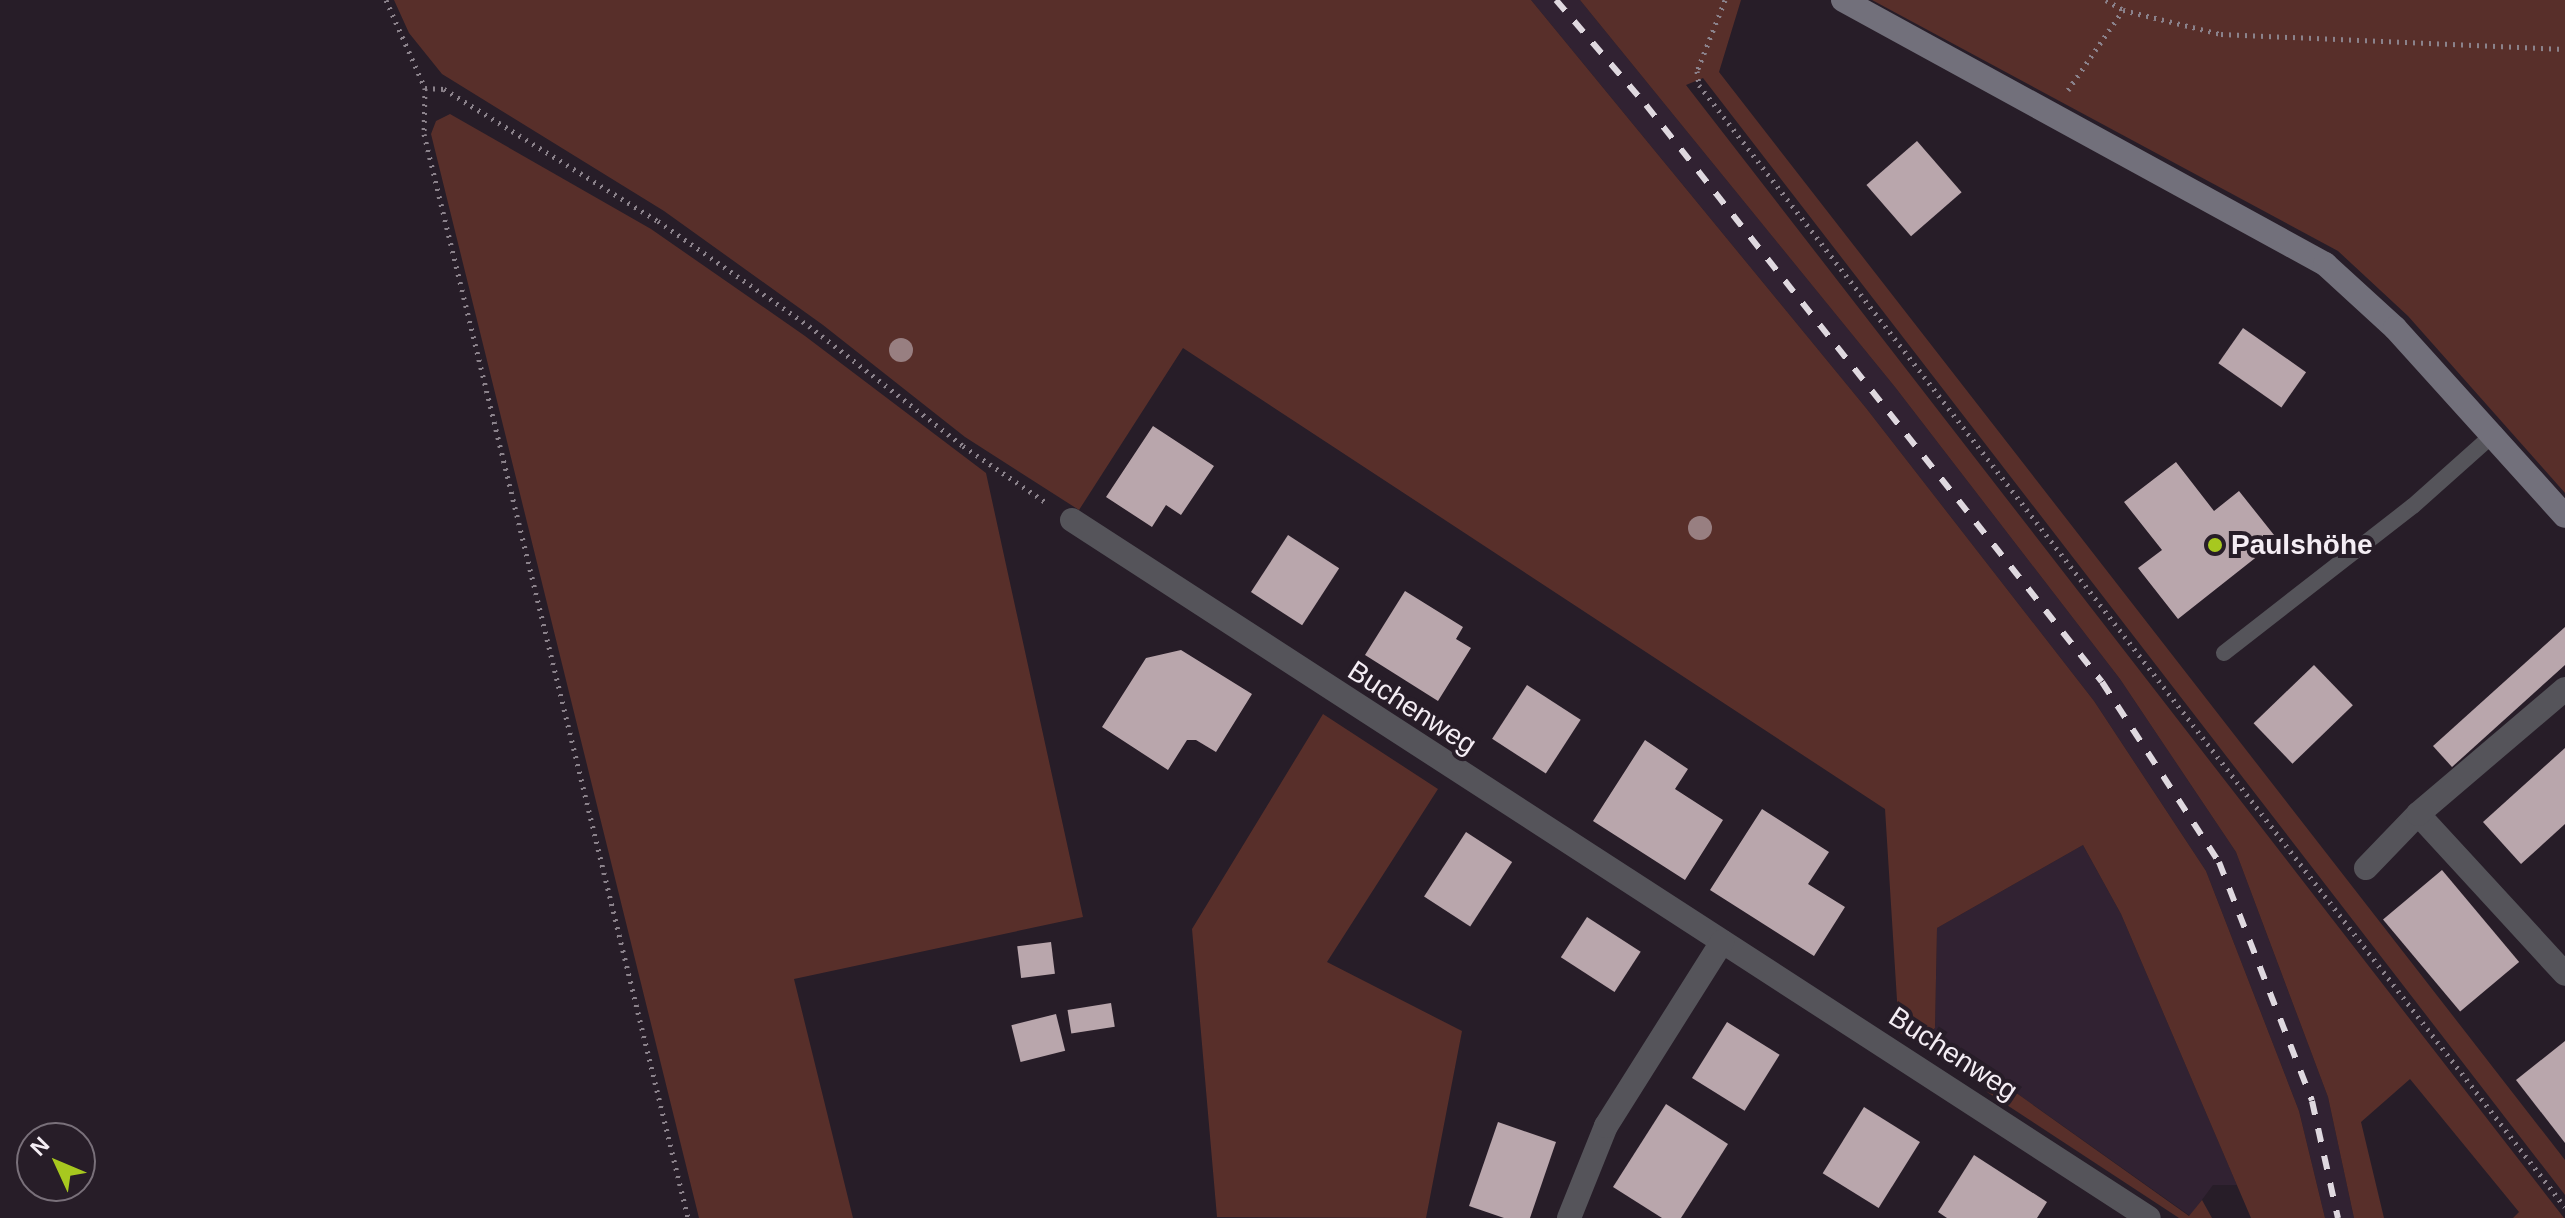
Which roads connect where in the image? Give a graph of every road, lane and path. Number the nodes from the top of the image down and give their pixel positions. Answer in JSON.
{"nodes":[{"id":1,"x":386,"y":0,"type":"edge"},
{"id":2,"x":1725,"y":0,"type":"edge"},
{"id":3,"x":1843,"y":0,"type":"edge"},
{"id":4,"x":2106,"y":0,"type":"edge"},
{"id":5,"x":2123,"y":10,"type":"junction"},
{"id":6,"x":2565,"y":49,"type":"edge"},
{"id":7,"x":425,"y":88,"type":"junction"},
{"id":8,"x":2051,"y":114,"type":"junction"},
{"id":9,"x":2495,"y":433,"type":"junction"},
{"id":10,"x":2565,"y":516,"type":"edge"},
{"id":11,"x":1072,"y":520,"type":"joint"},
{"id":12,"x":2224,"y":653,"type":"dead end"},
{"id":13,"x":2565,"y":689,"type":"edge"},
{"id":14,"x":2418,"y":814,"type":"junction"},
{"id":15,"x":2366,"y":868,"type":"dead end"},
{"id":16,"x":1722,"y":942,"type":"junction"},
{"id":17,"x":2565,"y":974,"type":"edge"},
{"id":18,"x":2565,"y":1207,"type":"edge"},
{"id":19,"x":688,"y":1218,"type":"edge"},
{"id":20,"x":1569,"y":1218,"type":"edge"},
{"id":21,"x":2149,"y":1218,"type":"edge"}],
"edges":[{"from":1,"to":7,"type":"path"},
{"from":2,"to":18,"type":"path"},
{"from":3,"to":8,"type":"street"},
{"from":4,"to":5,"type":"path"},
{"from":5,"to":6,"type":"path"},
{"from":5,"to":8,"type":"path"},
{"from":7,"to":11,"type":"path"},
{"from":7,"to":19,"type":"path"},
{"from":8,"to":9,"type":"street"},
{"from":9,"to":10,"type":"street"},
{"from":9,"to":12,"type":"lane"},
{"from":11,"to":16,"type":"street","name":"Buchenweg"},
{"from":13,"to":14,"type":"street"},
{"from":14,"to":15,"type":"street"},
{"from":14,"to":17,"type":"street"},
{"from":16,"to":20,"type":"street"},
{"from":16,"to":21,"type":"street","name":"Buchenweg"}]}
